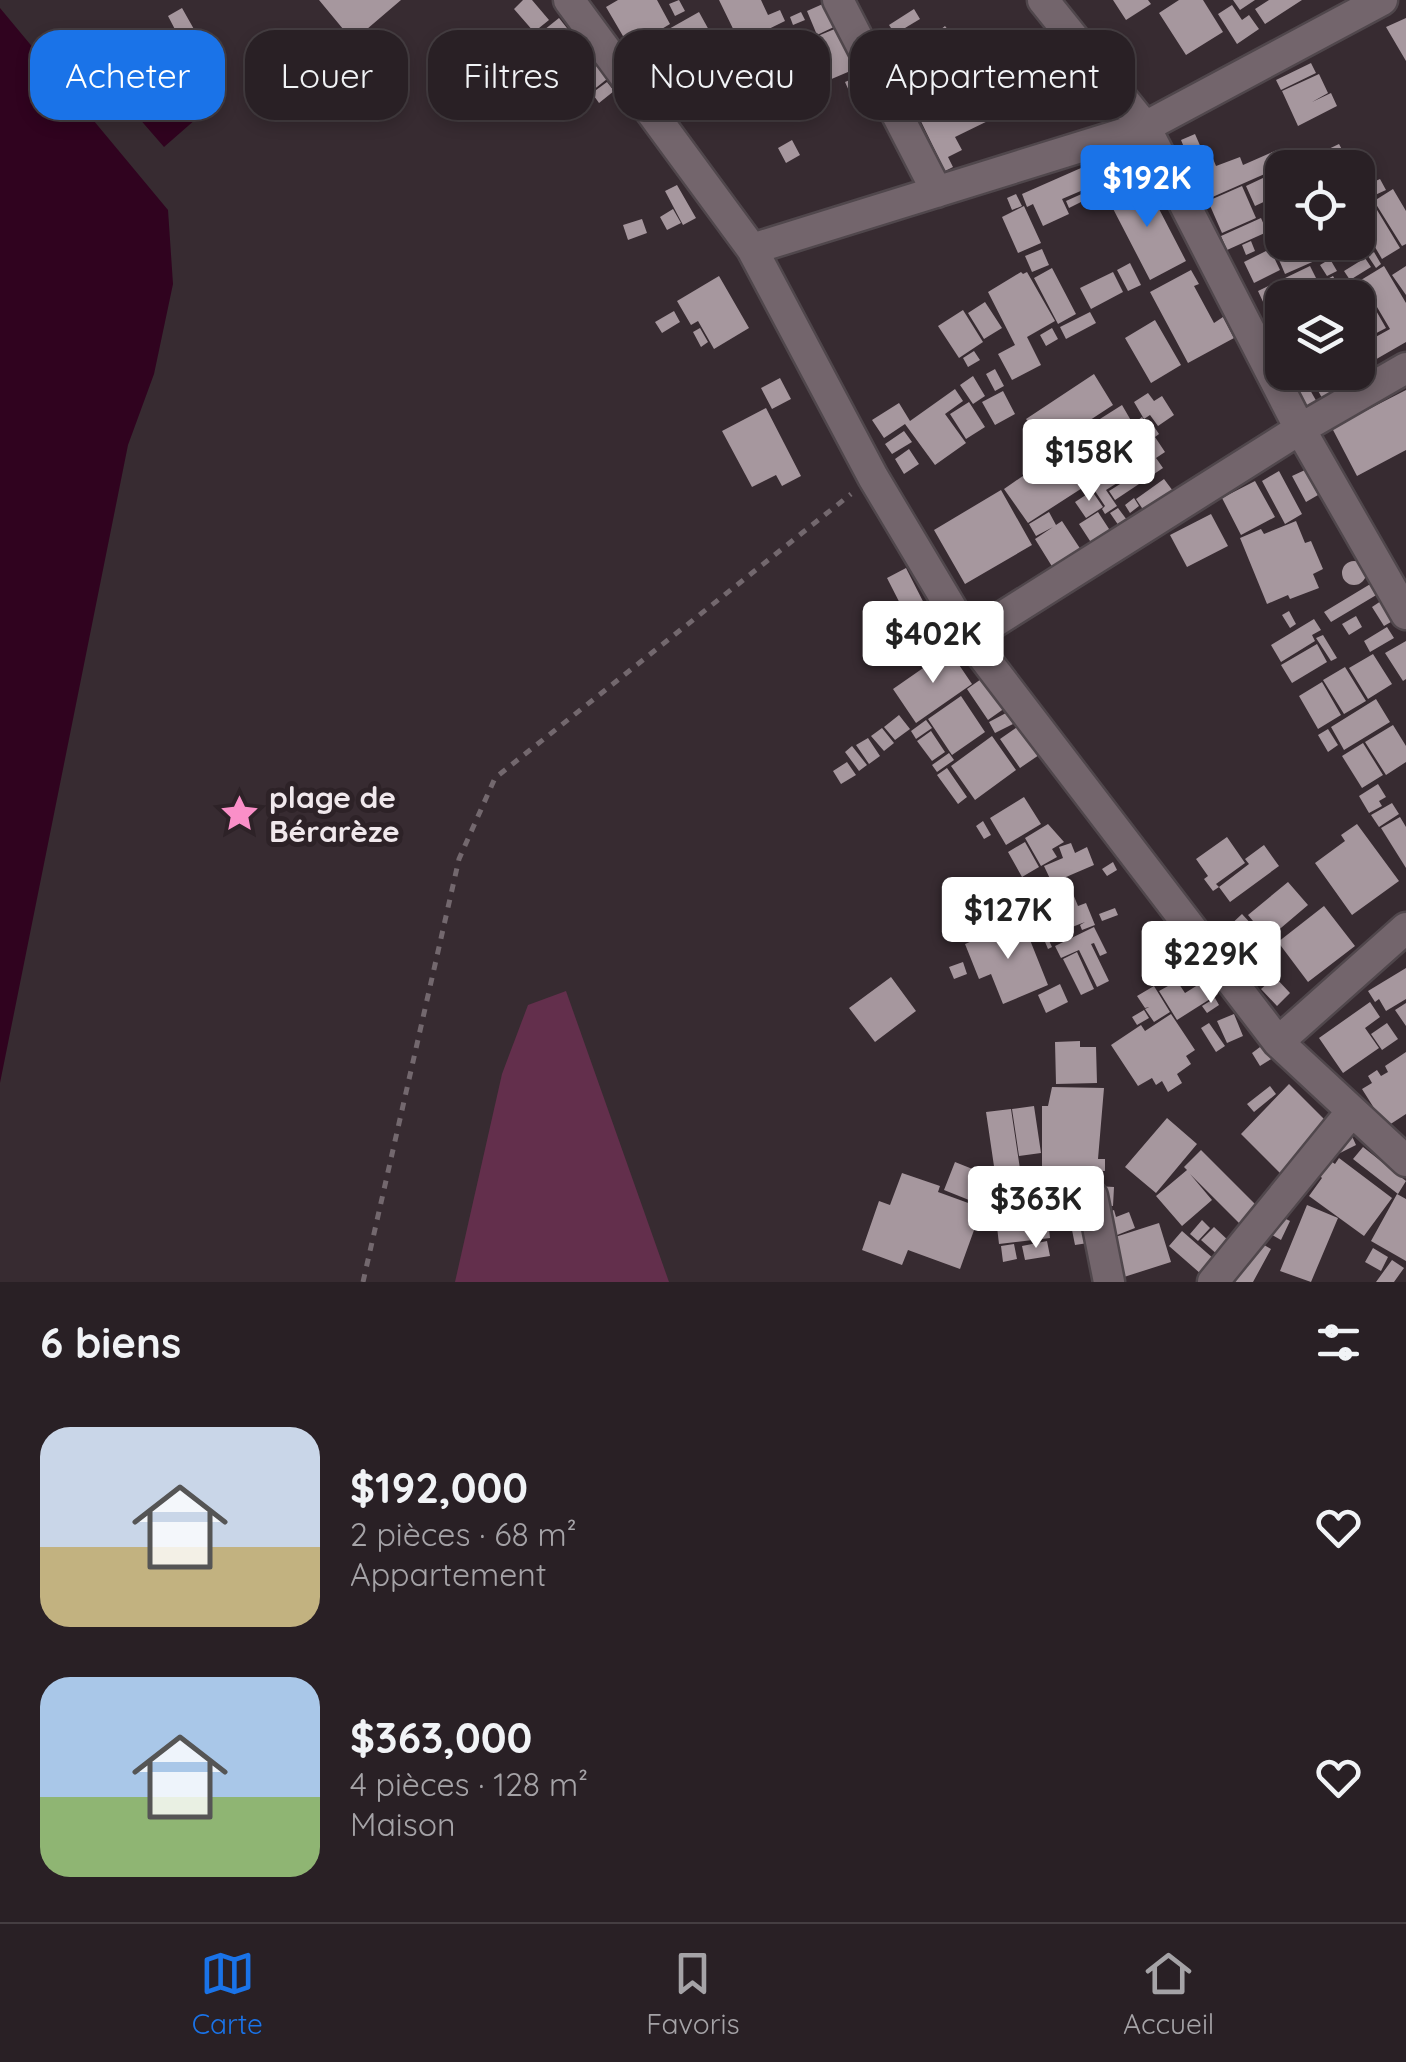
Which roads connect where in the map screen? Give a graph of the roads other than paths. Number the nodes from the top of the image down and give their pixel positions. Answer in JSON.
{"nodes":[{"id":1,"x":569,"y":0,"type":"edge"},
{"id":2,"x":838,"y":0,"type":"edge"},
{"id":3,"x":1043,"y":0,"type":"edge"},
{"id":4,"x":1382,"y":0,"type":"edge"},
{"id":5,"x":1145,"y":127,"type":"junction"},
{"id":6,"x":937,"y":192,"type":"junction"},
{"id":7,"x":752,"y":250,"type":"junction"},
{"id":8,"x":1406,"y":368,"type":"edge"},
{"id":9,"x":1300,"y":429,"type":"junction"},
{"id":10,"x":1406,"y":614,"type":"edge"},
{"id":11,"x":968,"y":638,"type":"junction"},
{"id":12,"x":1406,"y":928,"type":"edge"},
{"id":13,"x":1278,"y":1042,"type":"junction"},
{"id":14,"x":1352,"y":1110,"type":"junction"},
{"id":15,"x":1406,"y":1161,"type":"edge"},
{"id":16,"x":1092,"y":1196,"type":"dead end"},
{"id":17,"x":1108,"y":1282,"type":"edge"},
{"id":18,"x":1213,"y":1282,"type":"edge"}],
"edges":[{"from":1,"to":7,"type":"street"},
{"from":2,"to":6,"type":"street"},
{"from":3,"to":5,"type":"street"},
{"from":4,"to":5,"type":"street"},
{"from":5,"to":6,"type":"street"},
{"from":5,"to":9,"type":"street"},
{"from":6,"to":7,"type":"street"},
{"from":7,"to":11,"type":"street"},
{"from":8,"to":9,"type":"street"},
{"from":9,"to":10,"type":"street"},
{"from":9,"to":11,"type":"street"},
{"from":11,"to":13,"type":"street"},
{"from":12,"to":13,"type":"street"},
{"from":13,"to":14,"type":"street"},
{"from":14,"to":15,"type":"street"},
{"from":14,"to":18,"type":"street"},
{"from":16,"to":17,"type":"street"}]}
